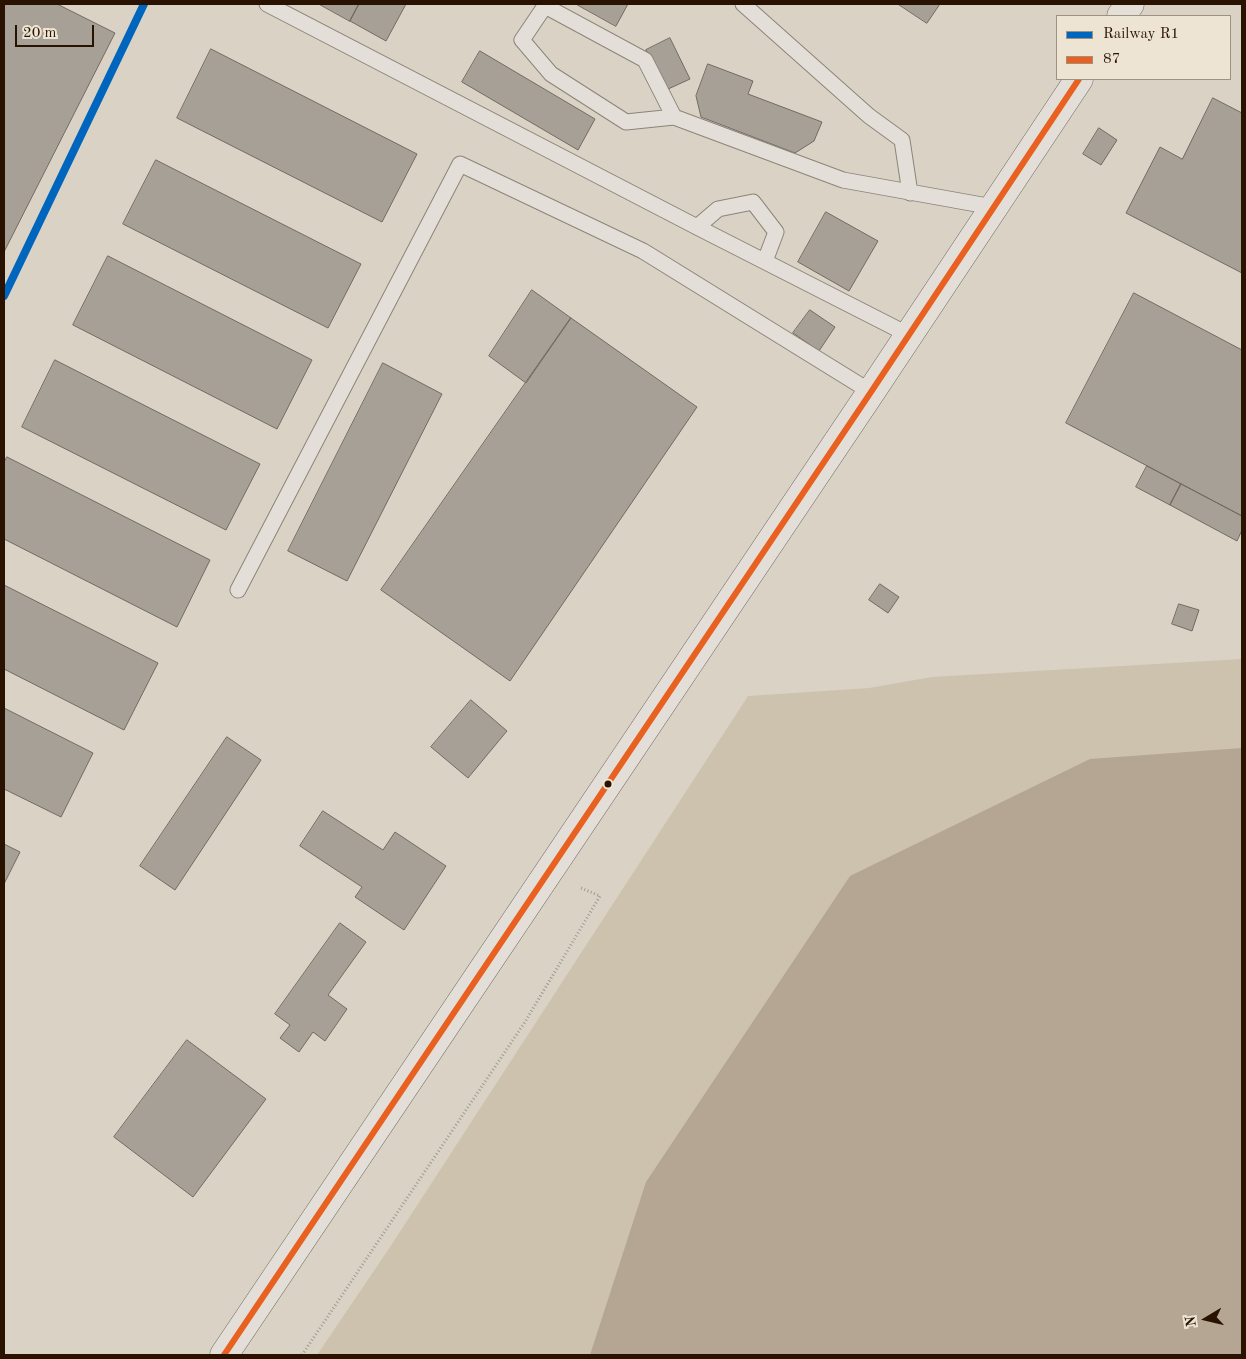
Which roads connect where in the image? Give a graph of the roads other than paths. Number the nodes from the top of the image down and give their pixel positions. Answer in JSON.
{"nodes":[{"id":1,"x":267,"y":4,"type":"edge"},
{"id":2,"x":743,"y":4,"type":"edge"},
{"id":3,"x":1130,"y":4,"type":"edge"},
{"id":4,"x":1122,"y":15,"type":"edge"},
{"id":5,"x":1078,"y":80,"type":"edge"},
{"id":6,"x":674,"y":117,"type":"junction"},
{"id":7,"x":910,"y":193,"type":"junction"},
{"id":8,"x":993,"y":207,"type":"junction"},
{"id":9,"x":697,"y":227,"type":"junction"},
{"id":10,"x":765,"y":262,"type":"junction"},
{"id":11,"x":909,"y":334,"type":"junction"},
{"id":12,"x":871,"y":392,"type":"junction"},
{"id":13,"x":238,"y":590,"type":"dead end"},
{"id":14,"x":224,"y":1355,"type":"edge"}],
"edges":[{"from":1,"to":9,"type":"lane"},
{"from":2,"to":7,"type":"lane"},
{"from":3,"to":4,"type":"main road"},
{"from":5,"to":8,"type":"main road"},
{"from":6,"to":6,"type":"lane"},
{"from":6,"to":7,"type":"lane"},
{"from":7,"to":8,"type":"lane"},
{"from":8,"to":11,"type":"main road"},
{"from":9,"to":10,"type":"lane"},
{"from":9,"to":10,"type":"lane"},
{"from":10,"to":11,"type":"lane"},
{"from":11,"to":12,"type":"main road"},
{"from":12,"to":13,"type":"lane"},
{"from":12,"to":14,"type":"main road"}]}
